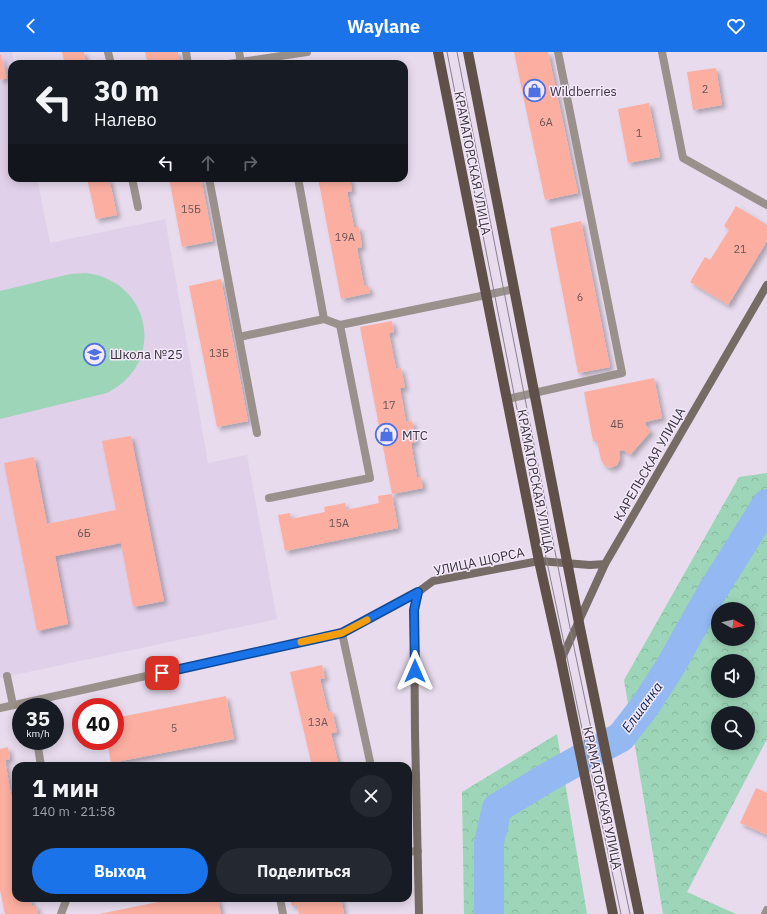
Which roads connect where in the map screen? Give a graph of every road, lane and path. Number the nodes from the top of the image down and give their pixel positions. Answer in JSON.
{"nodes":[{"id":1,"x":307,"y":52,"type":"edge"},
{"id":2,"x":438,"y":52,"type":"edge"},
{"id":3,"x":468,"y":52,"type":"edge"},
{"id":4,"x":558,"y":52,"type":"edge"},
{"id":5,"x":662,"y":52,"type":"edge"},
{"id":6,"x":290,"y":54,"type":"edge"},
{"id":7,"x":253,"y":60,"type":"edge"},
{"id":8,"x":133,"y":182,"type":"edge"},
{"id":9,"x":210,"y":182,"type":"edge"},
{"id":10,"x":299,"y":182,"type":"edge"},
{"id":11,"x":767,"y":205,"type":"edge"},
{"id":12,"x":138,"y":207,"type":"dead end"},
{"id":13,"x":767,"y":285,"type":"edge"},
{"id":14,"x":514,"y":289,"type":"junction"},
{"id":15,"x":486,"y":295,"type":"junction"},
{"id":16,"x":324,"y":319,"type":"junction"},
{"id":17,"x":340,"y":325,"type":"junction"},
{"id":18,"x":239,"y":337,"type":"junction"},
{"id":19,"x":534,"y":393,"type":"junction"},
{"id":20,"x":507,"y":399,"type":"junction"},
{"id":21,"x":257,"y":433,"type":"dead end"},
{"id":22,"x":269,"y":498,"type":"dead end"},
{"id":23,"x":539,"y":561,"type":"junction"},
{"id":24,"x":567,"y":563,"type":"junction"},
{"id":25,"x":605,"y":564,"type":"junction"},
{"id":26,"x":418,"y":592,"type":"junction"},
{"id":27,"x":579,"y":623,"type":"junction"},
{"id":28,"x":342,"y":633,"type":"junction"},
{"id":29,"x":561,"y":660,"type":"junction"},
{"id":30,"x":7,"y":676,"type":"dead end"},
{"id":31,"x":59,"y":698,"type":"edge"},
{"id":32,"x":12,"y":700,"type":"edge"},
{"id":33,"x":12,"y":705,"type":"edge"},
{"id":34,"x":0,"y":708,"type":"edge"},
{"id":35,"x":39,"y":750,"type":"edge"},
{"id":36,"x":41,"y":762,"type":"edge"},
{"id":37,"x":370,"y":762,"type":"edge"},
{"id":38,"x":418,"y":850,"type":"junction"},
{"id":39,"x":412,"y":851,"type":"edge"},
{"id":40,"x":67,"y":902,"type":"edge"},
{"id":41,"x":281,"y":902,"type":"edge"},
{"id":42,"x":767,"y":910,"type":"edge"},
{"id":43,"x":61,"y":914,"type":"edge"},
{"id":44,"x":283,"y":914,"type":"edge"},
{"id":45,"x":419,"y":914,"type":"edge"},
{"id":46,"x":613,"y":914,"type":"edge"},
{"id":47,"x":639,"y":914,"type":"edge"},
{"id":48,"x":765,"y":914,"type":"edge"}],
"edges":[{"from":1,"to":6,"type":"street"},
{"from":2,"to":15,"type":"main road","name":"КРАМАТОРСКАЯ УЛИЦА"},
{"from":3,"to":14,"type":"main road","name":"КРАМАТОРСКАЯ УЛИЦА"},
{"from":4,"to":19,"type":"street"},
{"from":5,"to":11,"type":"street"},
{"from":6,"to":7,"type":"street"},
{"from":8,"to":12,"type":"street"},
{"from":9,"to":18,"type":"street"},
{"from":10,"to":16,"type":"street"},
{"from":13,"to":25,"type":"street","name":"КАРЕЛЬСКАЯ УЛИЦА"},
{"from":14,"to":15,"type":"street"},
{"from":14,"to":19,"type":"main road","name":"КРАМАТОРСКАЯ УЛИЦА"},
{"from":15,"to":17,"type":"street"},
{"from":15,"to":20,"type":"main road","name":"КРАМАТОРСКАЯ УЛИЦА"},
{"from":16,"to":17,"type":"street"},
{"from":16,"to":18,"type":"street"},
{"from":17,"to":22,"type":"street"},
{"from":18,"to":21,"type":"street"},
{"from":19,"to":20,"type":"street"},
{"from":19,"to":24,"type":"main road","name":"КРАМАТОРСКАЯ УЛИЦА"},
{"from":20,"to":23,"type":"main road","name":"КРАМАТОРСКАЯ УЛИЦА"},
{"from":23,"to":24,"type":"street","name":"УЛИЦА ЩОРСА"},
{"from":23,"to":26,"type":"street","name":"УЛИЦА ЩОРСА"},
{"from":23,"to":29,"type":"main road","name":"КРАМАТОРСКАЯ УЛИЦА"},
{"from":24,"to":25,"type":"street","name":"УЛИЦА ЩОРСА"},
{"from":24,"to":27,"type":"main road","name":"КРАМАТОРСКАЯ УЛИЦА"},
{"from":25,"to":27,"type":"street","name":"КАРЕЛЬСКАЯ УЛИЦА"},
{"from":26,"to":28,"type":"street"},
{"from":26,"to":38,"type":"street"},
{"from":27,"to":29,"type":"street","name":"КАРЕЛЬСКАЯ УЛИЦА"},
{"from":27,"to":47,"type":"main road","name":"КРАМАТОРСКАЯ УЛИЦА"},
{"from":28,"to":31,"type":"street"},
{"from":28,"to":37,"type":"street"},
{"from":29,"to":46,"type":"main road","name":"КРАМАТОРСКАЯ УЛИЦА"},
{"from":30,"to":32,"type":"street"},
{"from":33,"to":34,"type":"street"},
{"from":35,"to":36,"type":"street"},
{"from":38,"to":39,"type":"street"},
{"from":38,"to":45,"type":"street"},
{"from":40,"to":43,"type":"street"},
{"from":41,"to":44,"type":"street"},
{"from":42,"to":48,"type":"street"}]}
